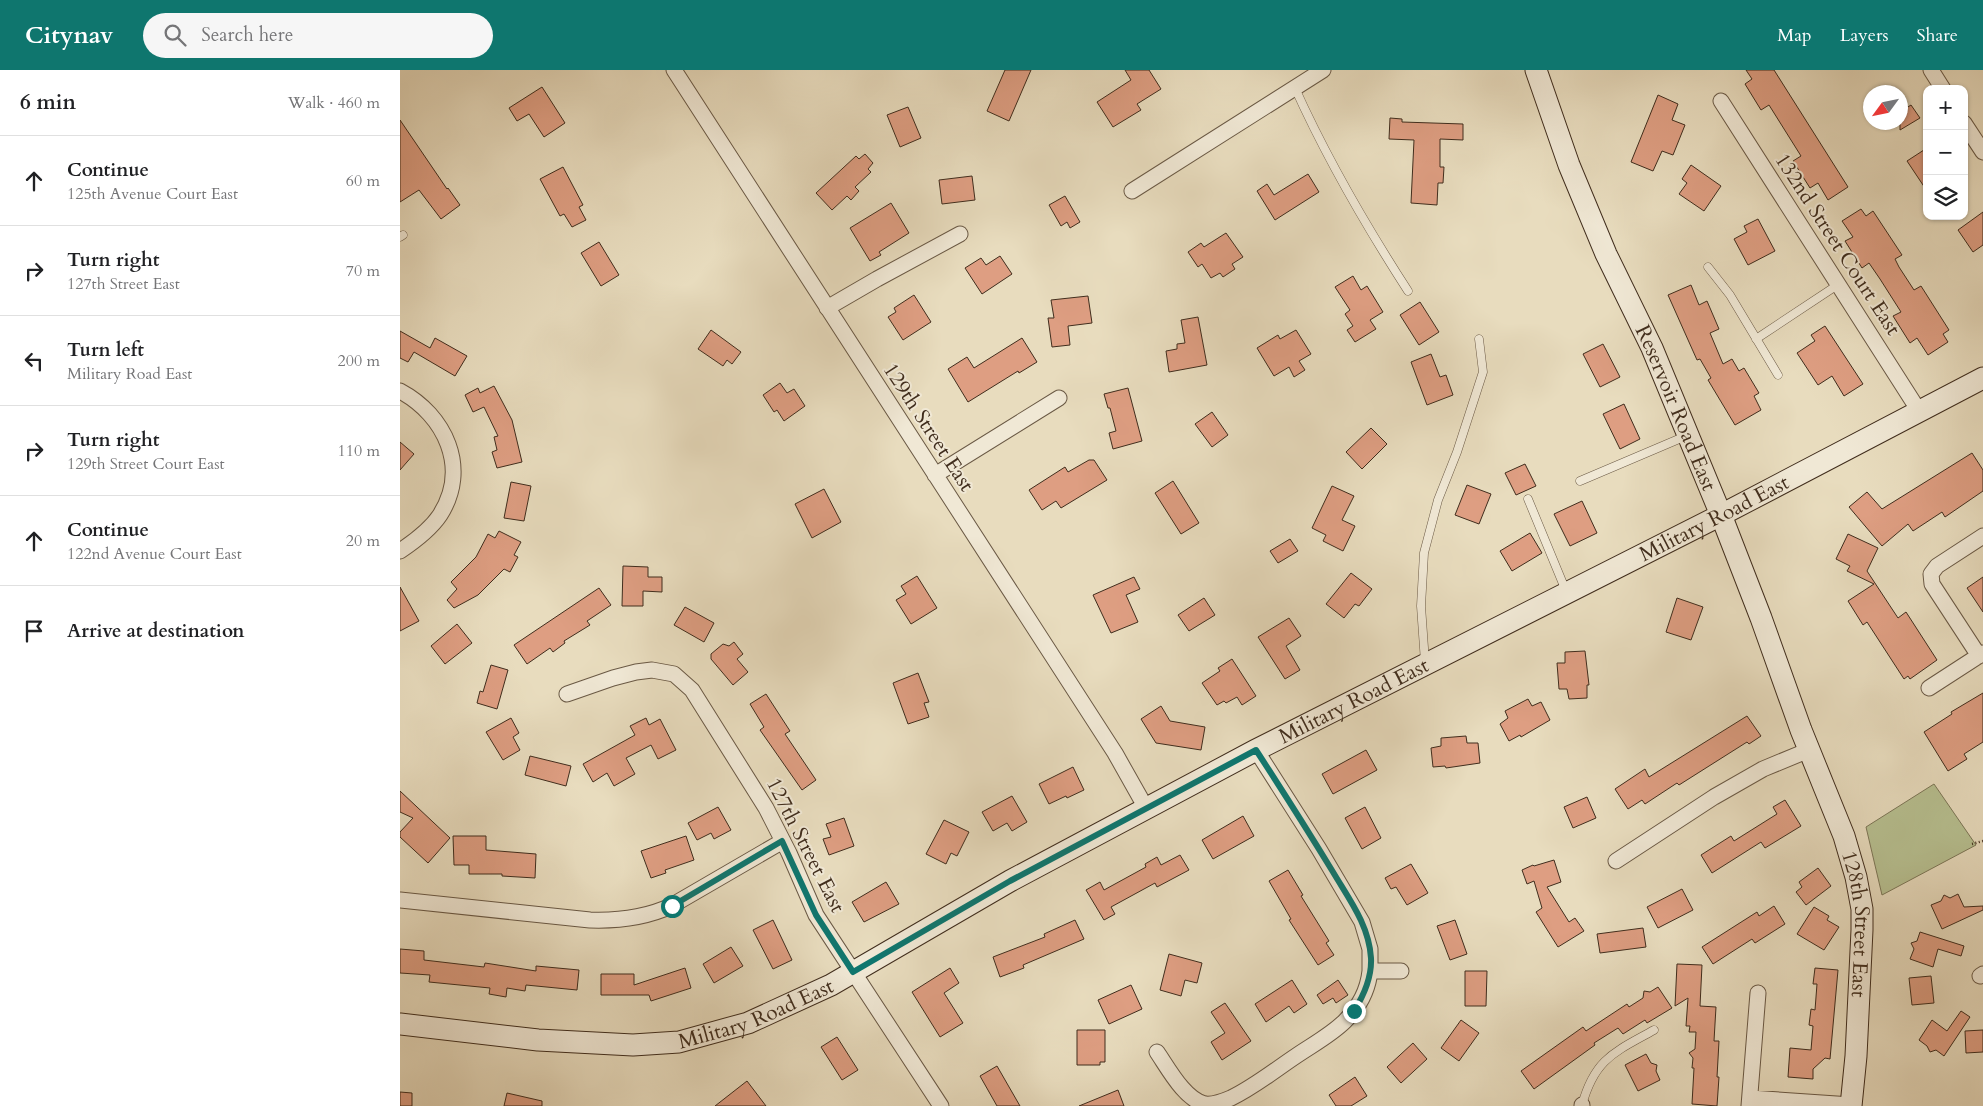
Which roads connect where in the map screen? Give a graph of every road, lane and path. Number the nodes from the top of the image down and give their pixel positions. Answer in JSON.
{"nodes":[{"id":1,"x":674,"y":70,"type":"edge"},
{"id":2,"x":1323,"y":70,"type":"edge"},
{"id":3,"x":1536,"y":70,"type":"edge"},
{"id":4,"x":1931,"y":70,"type":"edge"},
{"id":5,"x":1940,"y":85,"type":"edge"},
{"id":6,"x":1295,"y":88,"type":"junction"},
{"id":7,"x":1721,"y":100,"type":"dead end"},
{"id":8,"x":1968,"y":129,"type":"edge"},
{"id":9,"x":1983,"y":152,"type":"edge"},
{"id":10,"x":1132,"y":191,"type":"dead end"},
{"id":11,"x":960,"y":234,"type":"dead end"},
{"id":12,"x":1708,"y":268,"type":"dead end"},
{"id":13,"x":1839,"y":284,"type":"junction"},
{"id":14,"x":1408,"y":291,"type":"dead end"},
{"id":15,"x":827,"y":308,"type":"junction"},
{"id":16,"x":1479,"y":339,"type":"dead end"},
{"id":17,"x":1756,"y":339,"type":"junction"},
{"id":18,"x":1778,"y":375,"type":"dead end"},
{"id":19,"x":1983,"y":378,"type":"edge"},
{"id":20,"x":400,"y":390,"type":"edge"},
{"id":21,"x":1059,"y":398,"type":"dead end"},
{"id":22,"x":1920,"y":410,"type":"junction"},
{"id":23,"x":1688,"y":436,"type":"junction"},
{"id":24,"x":935,"y":475,"type":"junction"},
{"id":25,"x":1580,"y":481,"type":"dead end"},
{"id":26,"x":1528,"y":499,"type":"dead end"},
{"id":27,"x":1721,"y":515,"type":"junction"},
{"id":28,"x":1983,"y":536,"type":"edge"},
{"id":29,"x":400,"y":551,"type":"edge"},
{"id":30,"x":1566,"y":593,"type":"junction"},
{"id":31,"x":1981,"y":654,"type":"edge"},
{"id":32,"x":1425,"y":664,"type":"junction"},
{"id":33,"x":1930,"y":688,"type":"dead end"},
{"id":34,"x":567,"y":694,"type":"dead end"},
{"id":35,"x":1256,"y":750,"type":"junction"},
{"id":36,"x":1809,"y":750,"type":"junction"},
{"id":37,"x":1146,"y":808,"type":"junction"},
{"id":38,"x":1983,"y":840,"type":"edge"},
{"id":39,"x":782,"y":841,"type":"junction"},
{"id":40,"x":1972,"y":844,"type":"dead end"},
{"id":41,"x":1616,"y":861,"type":"dead end"},
{"id":42,"x":400,"y":900,"type":"edge"},
{"id":43,"x":1370,"y":970,"type":"junction"},
{"id":44,"x":853,"y":972,"type":"junction"},
{"id":45,"x":1401,"y":972,"type":"dead end"},
{"id":46,"x":1758,"y":993,"type":"dead end"},
{"id":47,"x":400,"y":1024,"type":"edge"},
{"id":48,"x":1654,"y":1030,"type":"dead end"},
{"id":49,"x":1157,"y":1052,"type":"dead end"},
{"id":50,"x":1749,"y":1102,"type":"edge"},
{"id":51,"x":1582,"y":1105,"type":"edge"},
{"id":52,"x":1851,"y":1105,"type":"edge"},
{"id":53,"x":941,"y":1106,"type":"edge"}],
"edges":[{"from":1,"to":15,"type":"street","name":"129th Street East"},
{"from":2,"to":6,"type":"street"},
{"from":3,"to":23,"type":"main road","name":"Reservoir Road East"},
{"from":4,"to":5,"type":"street"},
{"from":6,"to":10,"type":"street"},
{"from":6,"to":14,"type":"lane"},
{"from":7,"to":13,"type":"street","name":"132nd Street Court East"},
{"from":8,"to":9,"type":"street"},
{"from":11,"to":15,"type":"street"},
{"from":12,"to":17,"type":"lane"},
{"from":13,"to":17,"type":"lane"},
{"from":13,"to":22,"type":"street","name":"132nd Street Court East"},
{"from":15,"to":24,"type":"street","name":"129th Street East"},
{"from":16,"to":32,"type":"lane"},
{"from":17,"to":18,"type":"lane"},
{"from":19,"to":22,"type":"main road","name":"Military Road East"},
{"from":20,"to":29,"type":"street"},
{"from":21,"to":24,"type":"street"},
{"from":22,"to":27,"type":"main road","name":"Military Road East"},
{"from":23,"to":25,"type":"lane"},
{"from":23,"to":27,"type":"main road","name":"Reservoir Road East"},
{"from":24,"to":37,"type":"street","name":"129th Street East"},
{"from":26,"to":30,"type":"lane"},
{"from":27,"to":30,"type":"main road","name":"Military Road East"},
{"from":27,"to":36,"type":"main road","name":"Reservoir Road East"},
{"from":28,"to":31,"type":"street"},
{"from":30,"to":32,"type":"main road","name":"Military Road East"},
{"from":31,"to":33,"type":"street"},
{"from":32,"to":35,"type":"main road","name":"Military Road East"},
{"from":34,"to":39,"type":"street","name":"127th Street East"},
{"from":35,"to":37,"type":"main road","name":"Military Road East"},
{"from":35,"to":43,"type":"street"},
{"from":36,"to":41,"type":"street"},
{"from":36,"to":52,"type":"main road","name":"128th Street East"},
{"from":37,"to":44,"type":"main road","name":"Military Road East"},
{"from":38,"to":40,"type":"path"},
{"from":39,"to":42,"type":"street"},
{"from":39,"to":44,"type":"street","name":"127th Street East"},
{"from":43,"to":45,"type":"street"},
{"from":43,"to":49,"type":"street"},
{"from":44,"to":47,"type":"main road","name":"Military Road East"},
{"from":44,"to":53,"type":"street","name":"127th Street East"},
{"from":46,"to":50,"type":"street"},
{"from":48,"to":51,"type":"lane"},
{"from":50,"to":52,"type":"street"}]}
